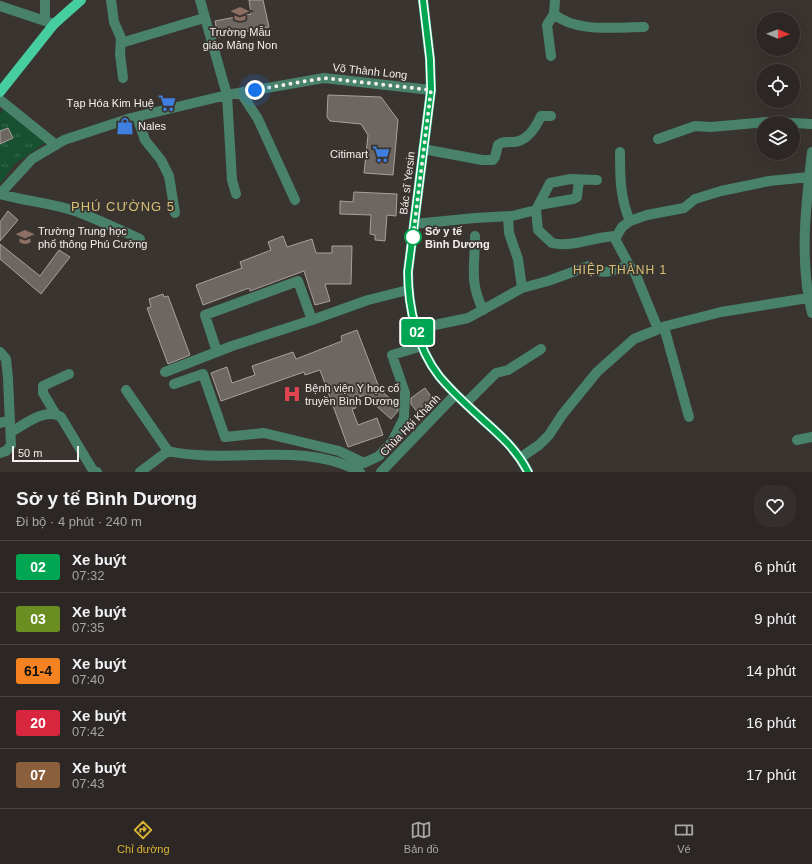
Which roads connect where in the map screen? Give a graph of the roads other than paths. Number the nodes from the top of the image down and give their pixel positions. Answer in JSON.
{"nodes":[{"id":1,"x":45,"y":0,"type":"edge"},
{"id":2,"x":81,"y":0,"type":"edge"},
{"id":3,"x":111,"y":0,"type":"edge"},
{"id":4,"x":200,"y":0,"type":"edge"},
{"id":5,"x":555,"y":0,"type":"edge"},
{"id":6,"x":426,"y":1,"type":"edge"},
{"id":7,"x":0,"y":6,"type":"edge"},
{"id":8,"x":554,"y":14,"type":"junction"},
{"id":9,"x":204,"y":18,"type":"junction"},
{"id":10,"x":50,"y":22,"type":"junction"},
{"id":11,"x":644,"y":27,"type":"dead end"},
{"id":12,"x":121,"y":43,"type":"junction"},
{"id":13,"x":551,"y":56,"type":"dead end"},
{"id":14,"x":123,"y":78,"type":"dead end"},
{"id":15,"x":431,"y":90,"type":"junction"},
{"id":16,"x":0,"y":92,"type":"edge"},
{"id":17,"x":241,"y":93,"type":"junction"},
{"id":18,"x":227,"y":95,"type":"junction"},
{"id":19,"x":0,"y":100,"type":"edge"},
{"id":20,"x":137,"y":116,"type":"junction"},
{"id":21,"x":551,"y":116,"type":"dead end"},
{"id":22,"x":756,"y":123,"type":"edge"},
{"id":23,"x":800,"y":123,"type":"edge"},
{"id":24,"x":812,"y":124,"type":"edge"},
{"id":25,"x":658,"y":139,"type":"dead end"},
{"id":26,"x":56,"y":145,"type":"junction"},
{"id":27,"x":423,"y":149,"type":"junction"},
{"id":28,"x":620,"y":152,"type":"dead end"},
{"id":29,"x":812,"y":152,"type":"edge"},
{"id":30,"x":809,"y":177,"type":"junction"},
{"id":31,"x":579,"y":180,"type":"junction"},
{"id":32,"x":597,"y":180,"type":"dead end"},
{"id":33,"x":0,"y":194,"type":"edge"},
{"id":34,"x":236,"y":194,"type":"dead end"},
{"id":35,"x":295,"y":200,"type":"dead end"},
{"id":36,"x":537,"y":207,"type":"junction"},
{"id":37,"x":175,"y":212,"type":"dead end"},
{"id":38,"x":508,"y":216,"type":"junction"},
{"id":39,"x":630,"y":221,"type":"junction"},
{"id":40,"x":414,"y":224,"type":"junction"},
{"id":41,"x":475,"y":236,"type":"dead end"},
{"id":42,"x":617,"y":236,"type":"junction"},
{"id":43,"x":140,"y":240,"type":"dead end"},
{"id":44,"x":629,"y":265,"type":"junction"},
{"id":45,"x":522,"y":288,"type":"junction"},
{"id":46,"x":408,"y":290,"type":"junction"},
{"id":47,"x":810,"y":293,"type":"edge"},
{"id":48,"x":483,"y":310,"type":"junction"},
{"id":49,"x":812,"y":312,"type":"edge"},
{"id":50,"x":312,"y":320,"type":"junction"},
{"id":51,"x":661,"y":328,"type":"junction"},
{"id":52,"x":416,"y":329,"type":"junction"},
{"id":53,"x":422,"y":346,"type":"junction"},
{"id":54,"x":541,"y":349,"type":"dead end"},
{"id":55,"x":0,"y":352,"type":"edge"},
{"id":56,"x":216,"y":352,"type":"junction"},
{"id":57,"x":165,"y":372,"type":"dead end"},
{"id":58,"x":69,"y":374,"type":"dead end"},
{"id":59,"x":4,"y":375,"type":"edge"},
{"id":60,"x":174,"y":384,"type":"dead end"},
{"id":61,"x":126,"y":390,"type":"dead end"},
{"id":62,"x":455,"y":394,"type":"junction"},
{"id":63,"x":466,"y":402,"type":"junction"},
{"id":64,"x":55,"y":413,"type":"junction"},
{"id":65,"x":689,"y":417,"type":"dead end"},
{"id":66,"x":10,"y":420,"type":"junction"},
{"id":67,"x":0,"y":423,"type":"edge"},
{"id":68,"x":11,"y":432,"type":"junction"},
{"id":69,"x":812,"y":437,"type":"edge"},
{"id":70,"x":797,"y":440,"type":"dead end"},
{"id":71,"x":168,"y":451,"type":"junction"},
{"id":72,"x":0,"y":453,"type":"edge"},
{"id":73,"x":520,"y":458,"type":"junction"},
{"id":74,"x":94,"y":472,"type":"edge"},
{"id":75,"x":97,"y":472,"type":"edge"},
{"id":76,"x":140,"y":472,"type":"edge"},
{"id":77,"x":360,"y":472,"type":"edge"},
{"id":78,"x":381,"y":472,"type":"edge"},
{"id":79,"x":528,"y":472,"type":"edge"}],
"edges":[{"from":1,"to":10,"type":"street"},
{"from":2,"to":10,"type":"main road"},
{"from":3,"to":12,"type":"street"},
{"from":4,"to":9,"type":"street"},
{"from":5,"to":8,"type":"street"},
{"from":6,"to":15,"type":"main road","name":"Bác sĩ Yersin"},
{"from":7,"to":10,"type":"street"},
{"from":8,"to":11,"type":"street"},
{"from":8,"to":13,"type":"street"},
{"from":9,"to":12,"type":"street"},
{"from":9,"to":18,"type":"street"},
{"from":10,"to":16,"type":"main road"},
{"from":12,"to":14,"type":"street"},
{"from":15,"to":17,"type":"street","name":"Võ Thành Long"},
{"from":15,"to":27,"type":"main road","name":"Bác sĩ Yersin"},
{"from":17,"to":18,"type":"street","name":"Võ Thành Long"},
{"from":17,"to":35,"type":"street"},
{"from":18,"to":20,"type":"street","name":"Võ Thành Long"},
{"from":18,"to":34,"type":"street"},
{"from":19,"to":26,"type":"street"},
{"from":20,"to":26,"type":"street","name":"Võ Thành Long"},
{"from":20,"to":37,"type":"street"},
{"from":21,"to":27,"type":"street"},
{"from":22,"to":25,"type":"street"},
{"from":23,"to":24,"type":"street"},
{"from":26,"to":33,"type":"street","name":"Võ Thành Long"},
{"from":27,"to":40,"type":"main road","name":"Bác sĩ Yersin"},
{"from":28,"to":39,"type":"street"},
{"from":29,"to":30,"type":"street"},
{"from":30,"to":39,"type":"street"},
{"from":30,"to":47,"type":"street"},
{"from":31,"to":32,"type":"street"},
{"from":31,"to":36,"type":"street"},
{"from":31,"to":36,"type":"street"},
{"from":33,"to":43,"type":"street"},
{"from":36,"to":38,"type":"street"},
{"from":36,"to":42,"type":"street"},
{"from":38,"to":40,"type":"street"},
{"from":38,"to":45,"type":"street"},
{"from":39,"to":42,"type":"street"},
{"from":40,"to":46,"type":"main road","name":"Bác sĩ Yersin"},
{"from":41,"to":48,"type":"street"},
{"from":42,"to":44,"type":"street"},
{"from":44,"to":45,"type":"street"},
{"from":44,"to":51,"type":"street"},
{"from":45,"to":48,"type":"street"},
{"from":46,"to":50,"type":"street"},
{"from":46,"to":52,"type":"main road","name":"Bác sĩ Yersin"},
{"from":47,"to":49,"type":"street"},
{"from":47,"to":51,"type":"street"},
{"from":48,"to":52,"type":"street"},
{"from":50,"to":56,"type":"street"},
{"from":50,"to":56,"type":"street"},
{"from":51,"to":65,"type":"street"},
{"from":51,"to":73,"type":"street"},
{"from":52,"to":53,"type":"main road","name":"Bác sĩ Yersin"},
{"from":53,"to":60,"type":"street"},
{"from":53,"to":62,"type":"main road","name":"Bác sĩ Yersin"},
{"from":54,"to":63,"type":"street"},
{"from":55,"to":59,"type":"street"},
{"from":56,"to":57,"type":"street"},
{"from":58,"to":64,"type":"street"},
{"from":59,"to":66,"type":"street"},
{"from":61,"to":71,"type":"street"},
{"from":62,"to":63,"type":"main road","name":"Bác sĩ Yersin"},
{"from":62,"to":78,"type":"street","name":"Chùa Hội Khánh"},
{"from":63,"to":73,"type":"main road","name":"Bác sĩ Yersin"},
{"from":64,"to":68,"type":"street"},
{"from":64,"to":74,"type":"street"},
{"from":66,"to":67,"type":"street"},
{"from":66,"to":68,"type":"street"},
{"from":68,"to":72,"type":"street"},
{"from":69,"to":70,"type":"street"},
{"from":71,"to":76,"type":"street"},
{"from":71,"to":77,"type":"street"},
{"from":73,"to":79,"type":"main road","name":"Bác sĩ Yersin"},
{"from":74,"to":75,"type":"street"}]}
